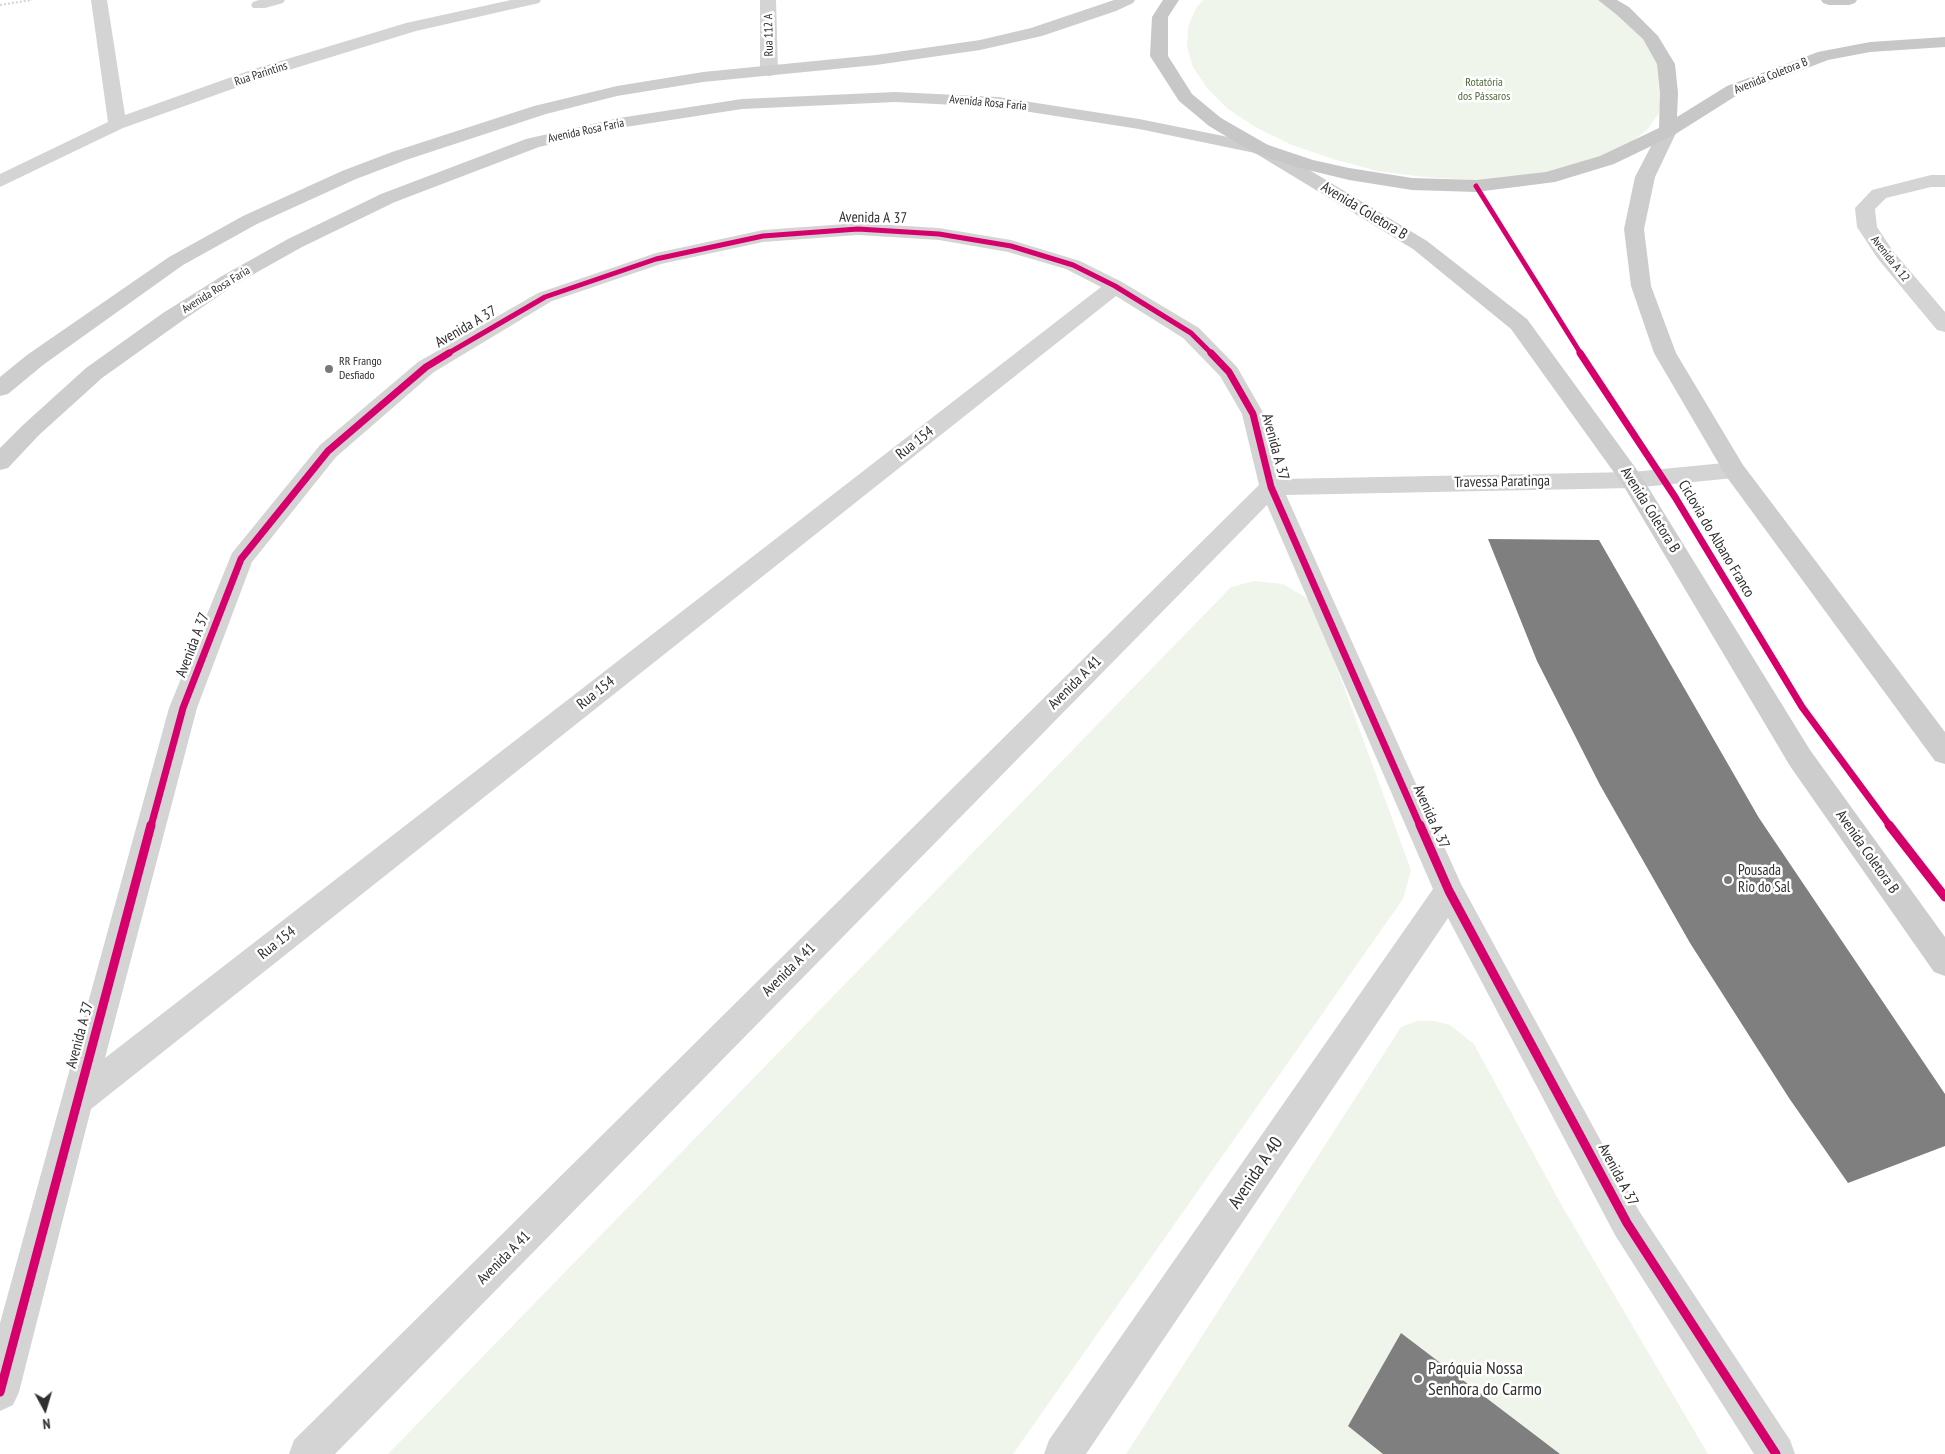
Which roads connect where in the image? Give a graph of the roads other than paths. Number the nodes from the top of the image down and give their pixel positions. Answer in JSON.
{"nodes":[{"id":1,"x":99,"y":0,"type":"edge"},
{"id":2,"x":277,"y":0,"type":"edge"},
{"id":3,"x":533,"y":0,"type":"edge"},
{"id":4,"x":768,"y":0,"type":"edge"},
{"id":5,"x":1128,"y":0,"type":"edge"},
{"id":6,"x":1171,"y":0,"type":"edge"},
{"id":7,"x":1606,"y":0,"type":"edge"},
{"id":8,"x":1829,"y":0,"type":"edge"},
{"id":9,"x":1849,"y":0,"type":"edge"},
{"id":10,"x":259,"y":5,"type":"dead end"},
{"id":11,"x":1945,"y":42,"type":"edge"},
{"id":12,"x":769,"y":71,"type":"junction"},
{"id":13,"x":117,"y":124,"type":"junction"},
{"id":14,"x":1668,"y":131,"type":"junction"},
{"id":15,"x":1261,"y":149,"type":"junction"},
{"id":16,"x":0,"y":181,"type":"edge"},
{"id":17,"x":1945,"y":181,"type":"edge"},
{"id":18,"x":1115,"y":286,"type":"junction"},
{"id":19,"x":1945,"y":324,"type":"edge"},
{"id":20,"x":0,"y":389,"type":"edge"},
{"id":21,"x":0,"y":462,"type":"edge"},
{"id":22,"x":1734,"y":470,"type":"junction"},
{"id":23,"x":1632,"y":480,"type":"junction"},
{"id":24,"x":1270,"y":487,"type":"junction"},
{"id":25,"x":1945,"y":753,"type":"edge"},
{"id":26,"x":1449,"y":891,"type":"junction"},
{"id":27,"x":1945,"y":962,"type":"edge"},
{"id":28,"x":77,"y":1100,"type":"junction"},
{"id":29,"x":0,"y":1392,"type":"edge"},
{"id":30,"x":308,"y":1454,"type":"edge"},
{"id":31,"x":1063,"y":1454,"type":"edge"},
{"id":32,"x":1776,"y":1454,"type":"edge"}],
"edges":[{"from":1,"to":13,"type":"street"},
{"from":2,"to":10,"type":"street"},
{"from":3,"to":13,"type":"street","name":"Rua Parintins"},
{"from":4,"to":12,"type":"street","name":"Rua 112 A"},
{"from":5,"to":12,"type":"street"},
{"from":6,"to":15,"type":"main road","name":"Avenida Coletora B"},
{"from":7,"to":14,"type":"main road"},
{"from":8,"to":9,"type":"main road"},
{"from":11,"to":14,"type":"main road","name":"Avenida Coletora B"},
{"from":12,"to":20,"type":"street"},
{"from":13,"to":16,"type":"street","name":"Rua Parintins"},
{"from":14,"to":15,"type":"main road","name":"Avenida Coletora B"},
{"from":14,"to":22,"type":"street"},
{"from":15,"to":21,"type":"street","name":"Avenida Rosa Faria"},
{"from":15,"to":23,"type":"street","name":"Avenida Coletora B"},
{"from":17,"to":19,"type":"street","name":"Avenida A 12"},
{"from":18,"to":24,"type":"street","name":"Avenida A 37"},
{"from":18,"to":28,"type":"street","name":"Rua 154"},
{"from":18,"to":28,"type":"street","name":"Avenida A 37"},
{"from":22,"to":23,"type":"street","name":"Travessa Paratinga"},
{"from":22,"to":25,"type":"street"},
{"from":23,"to":24,"type":"street","name":"Travessa Paratinga"},
{"from":23,"to":27,"type":"street","name":"Avenida Coletora B"},
{"from":24,"to":26,"type":"street","name":"Avenida A 37"},
{"from":24,"to":30,"type":"street","name":"Avenida A 41"},
{"from":26,"to":31,"type":"street","name":"Avenida A 40"},
{"from":26,"to":32,"type":"street","name":"Avenida A 37"},
{"from":28,"to":29,"type":"street","name":"Avenida A 37"}]}
